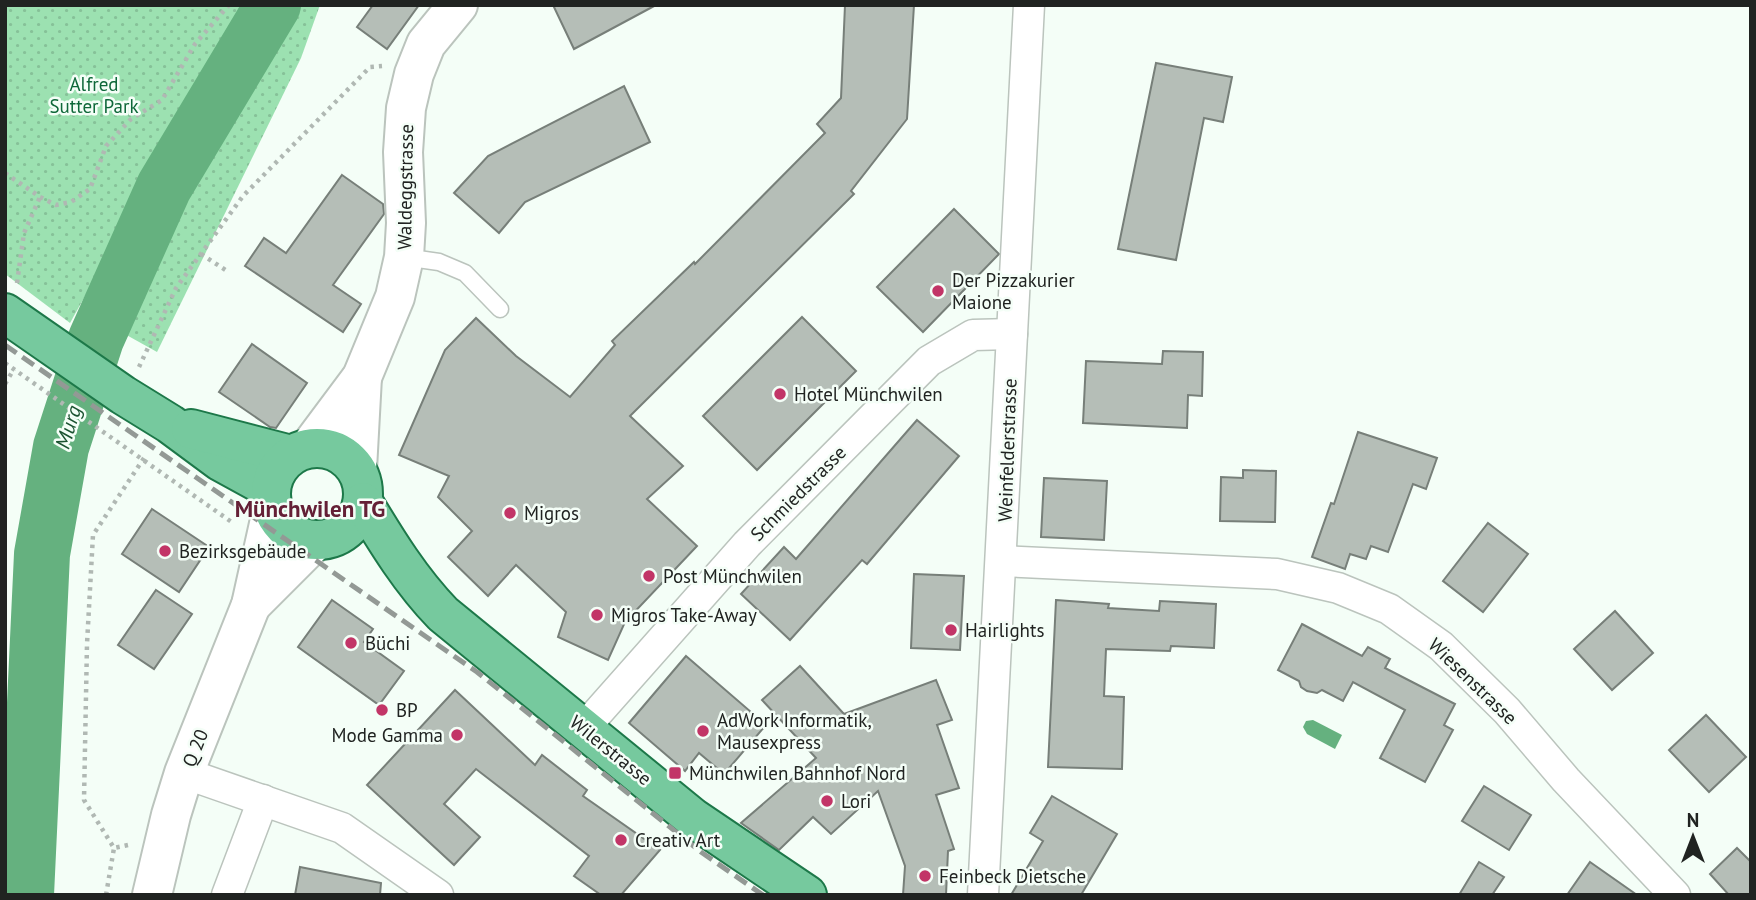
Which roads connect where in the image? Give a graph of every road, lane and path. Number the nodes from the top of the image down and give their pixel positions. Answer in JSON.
{"nodes":[{"id":1,"x":229,"y":5,"type":"edge"},
{"id":2,"x":458,"y":5,"type":"edge"},
{"id":3,"x":1029,"y":5,"type":"edge"},
{"id":4,"x":390,"y":65,"type":"dead end"},
{"id":5,"x":5,"y":173,"type":"edge"},
{"id":6,"x":40,"y":197,"type":"junction"},
{"id":7,"x":201,"y":254,"type":"junction"},
{"id":8,"x":404,"y":257,"type":"junction"},
{"id":9,"x":227,"y":271,"type":"dead end"},
{"id":10,"x":499,"y":309,"type":"dead end"},
{"id":11,"x":17,"y":313,"type":"edge"},
{"id":12,"x":1012,"y":334,"type":"junction"},
{"id":13,"x":5,"y":363,"type":"edge"},
{"id":14,"x":13,"y":369,"type":"junction"},
{"id":15,"x":362,"y":377,"type":"junction"},
{"id":16,"x":5,"y":384,"type":"edge"},
{"id":17,"x":124,"y":395,"type":"junction"},
{"id":18,"x":170,"y":424,"type":"junction"},
{"id":19,"x":300,"y":452,"type":"junction"},
{"id":20,"x":144,"y":458,"type":"junction"},
{"id":21,"x":360,"y":486,"type":"junction"},
{"id":22,"x":272,"y":498,"type":"junction"},
{"id":23,"x":234,"y":533,"type":"dead end"},
{"id":24,"x":324,"y":539,"type":"junction"},
{"id":25,"x":1002,"y":561,"type":"junction"},
{"id":26,"x":423,"y":594,"type":"junction"},
{"id":27,"x":251,"y":605,"type":"junction"},
{"id":28,"x":584,"y":728,"type":"junction"},
{"id":29,"x":184,"y":773,"type":"junction"},
{"id":30,"x":263,"y":800,"type":"junction"},
{"id":31,"x":114,"y":848,"type":"junction"},
{"id":32,"x":161,"y":852,"type":"junction"},
{"id":33,"x":106,"y":895,"type":"edge"},
{"id":34,"x":152,"y":895,"type":"edge"},
{"id":35,"x":227,"y":895,"type":"edge"},
{"id":36,"x":438,"y":895,"type":"edge"},
{"id":37,"x":807,"y":895,"type":"edge"},
{"id":38,"x":983,"y":895,"type":"edge"},
{"id":39,"x":1675,"y":895,"type":"edge"}],
"edges":[{"from":1,"to":6,"type":"path"},
{"from":2,"to":8,"type":"main road","name":"Waldeggstrasse"},
{"from":3,"to":12,"type":"street","name":"Weinfelderstrasse"},
{"from":4,"to":7,"type":"path"},
{"from":5,"to":6,"type":"path"},
{"from":6,"to":11,"type":"path"},
{"from":7,"to":9,"type":"path"},
{"from":7,"to":17,"type":"path"},
{"from":8,"to":10,"type":"lane"},
{"from":8,"to":15,"type":"main road","name":"Waldeggstrasse"},
{"from":11,"to":17,"type":"main road"},
{"from":12,"to":25,"type":"street","name":"Weinfelderstrasse"},
{"from":12,"to":28,"type":"street","name":"Schmiedstrasse"},
{"from":13,"to":14,"type":"path"},
{"from":14,"to":16,"type":"path"},
{"from":14,"to":20,"type":"path"},
{"from":15,"to":19,"type":"main road","name":"Waldeggstrasse"},
{"from":15,"to":21,"type":"main road","name":"Waldeggstrasse"},
{"from":17,"to":18,"type":"main road"},
{"from":18,"to":19,"type":"main road"},
{"from":18,"to":22,"type":"main road"},
{"from":19,"to":21,"type":"main road"},
{"from":19,"to":22,"type":"main road"},
{"from":20,"to":23,"type":"path"},
{"from":20,"to":31,"type":"path"},
{"from":21,"to":24,"type":"main road"},
{"from":21,"to":26,"type":"main road","name":"Wilerstrasse"},
{"from":22,"to":24,"type":"main road"},
{"from":22,"to":27,"type":"main road","name":"Q 20"},
{"from":24,"to":26,"type":"main road","name":"Wilerstrasse"},
{"from":24,"to":27,"type":"main road","name":"Q 20"},
{"from":25,"to":38,"type":"street","name":"Weinfelderstrasse"},
{"from":25,"to":39,"type":"street","name":"Wiesenstrasse"},
{"from":26,"to":28,"type":"main road","name":"Wilerstrasse"},
{"from":27,"to":29,"type":"main road","name":"Q 20"},
{"from":28,"to":37,"type":"main road","name":"Wilerstrasse"},
{"from":29,"to":30,"type":"street"},
{"from":29,"to":32,"type":"main road","name":"Q 20"},
{"from":30,"to":35,"type":"street"},
{"from":30,"to":36,"type":"street"},
{"from":31,"to":32,"type":"path"},
{"from":31,"to":33,"type":"path"},
{"from":32,"to":34,"type":"main road","name":"Q 20"}]}
